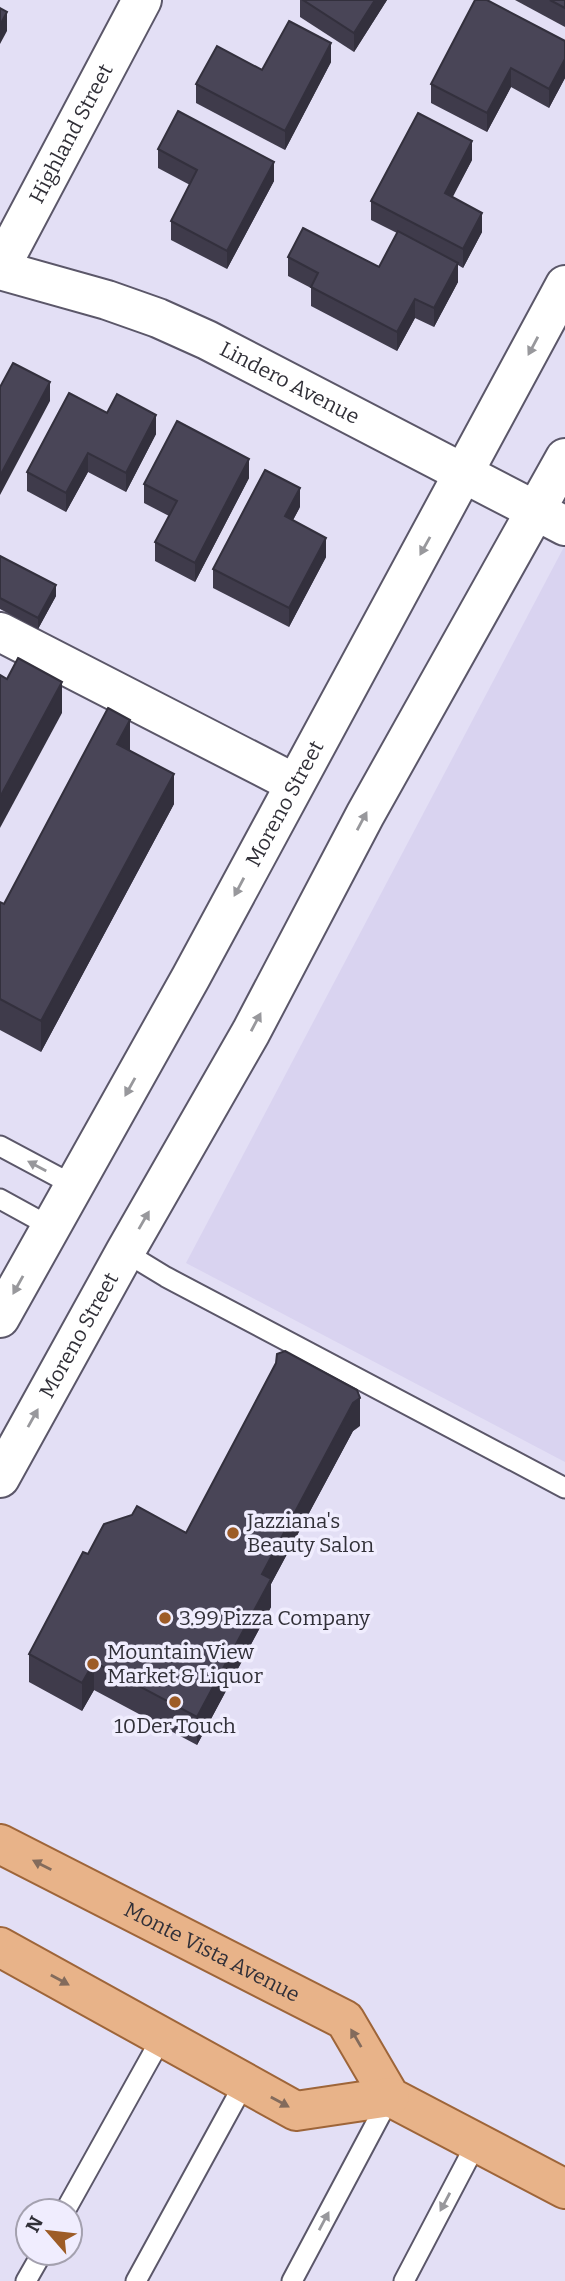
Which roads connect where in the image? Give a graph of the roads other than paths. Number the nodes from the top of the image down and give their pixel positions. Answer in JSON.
{"nodes":[{"id":1,"x":142,"y":0,"type":"edge"},
{"id":2,"x":0,"y":269,"type":"edge"},
{"id":3,"x":565,"y":285,"type":"edge"},
{"id":4,"x":565,"y":457,"type":"edge"},
{"id":5,"x":464,"y":474,"type":"junction"},
{"id":6,"x":551,"y":519,"type":"edge"},
{"id":7,"x":0,"y":632,"type":"edge"},
{"id":8,"x":293,"y":783,"type":"junction"},
{"id":9,"x":0,"y":1146,"type":"edge"},
{"id":10,"x":75,"y":1185,"type":"junction"},
{"id":11,"x":0,"y":1199,"type":"edge"},
{"id":12,"x":51,"y":1227,"type":"junction"},
{"id":13,"x":125,"y":1252,"type":"junction"},
{"id":14,"x":0,"y":1318,"type":"edge"},
{"id":15,"x":0,"y":1478,"type":"edge"},
{"id":16,"x":565,"y":1488,"type":"edge"},
{"id":17,"x":0,"y":1844,"type":"edge"},
{"id":18,"x":0,"y":1947,"type":"edge"},
{"id":19,"x":162,"y":2037,"type":"junction"},
{"id":20,"x":245,"y":2082,"type":"junction"},
{"id":21,"x":390,"y":2097,"type":"junction"},
{"id":22,"x":477,"y":2142,"type":"junction"},
{"id":23,"x":565,"y":2189,"type":"edge"},
{"id":24,"x":73,"y":2197,"type":"edge"},
{"id":25,"x":136,"y":2281,"type":"edge"},
{"id":26,"x":292,"y":2281,"type":"edge"},
{"id":27,"x":404,"y":2281,"type":"edge"}],
"edges":[{"from":1,"to":2,"type":"street","name":"Highland Street"},
{"from":2,"to":5,"type":"street","name":"Lindero Avenue"},
{"from":3,"to":5,"type":"street","name":"Moreno Street","one_way":true},
{"from":4,"to":6,"type":"street","name":"Moreno Street"},
{"from":5,"to":6,"type":"street","name":"Lindero Avenue"},
{"from":5,"to":8,"type":"street","name":"Moreno Street","one_way":true},
{"from":13,"to":6,"type":"street","name":"Moreno Street","one_way":true},
{"from":7,"to":8,"type":"street"},
{"from":8,"to":10,"type":"street","name":"Moreno Street","one_way":true},
{"from":10,"to":9,"type":"lane","one_way":true},
{"from":10,"to":12,"type":"street","name":"Moreno Street"},
{"from":11,"to":12,"type":"lane"},
{"from":12,"to":14,"type":"street","name":"Moreno Street","one_way":true},
{"from":15,"to":13,"type":"street","name":"Moreno Street","one_way":true},
{"from":13,"to":16,"type":"lane"},
{"from":21,"to":17,"type":"main road","name":"Monte Vista Avenue","one_way":true},
{"from":18,"to":19,"type":"main road","one_way":true},
{"from":19,"to":20,"type":"main road"},
{"from":19,"to":24,"type":"lane"},
{"from":20,"to":21,"type":"main road","one_way":true},
{"from":20,"to":25,"type":"lane"},
{"from":21,"to":22,"type":"main road"},
{"from":26,"to":21,"type":"lane","one_way":true},
{"from":22,"to":23,"type":"main road"},
{"from":22,"to":27,"type":"lane","one_way":true}]}
